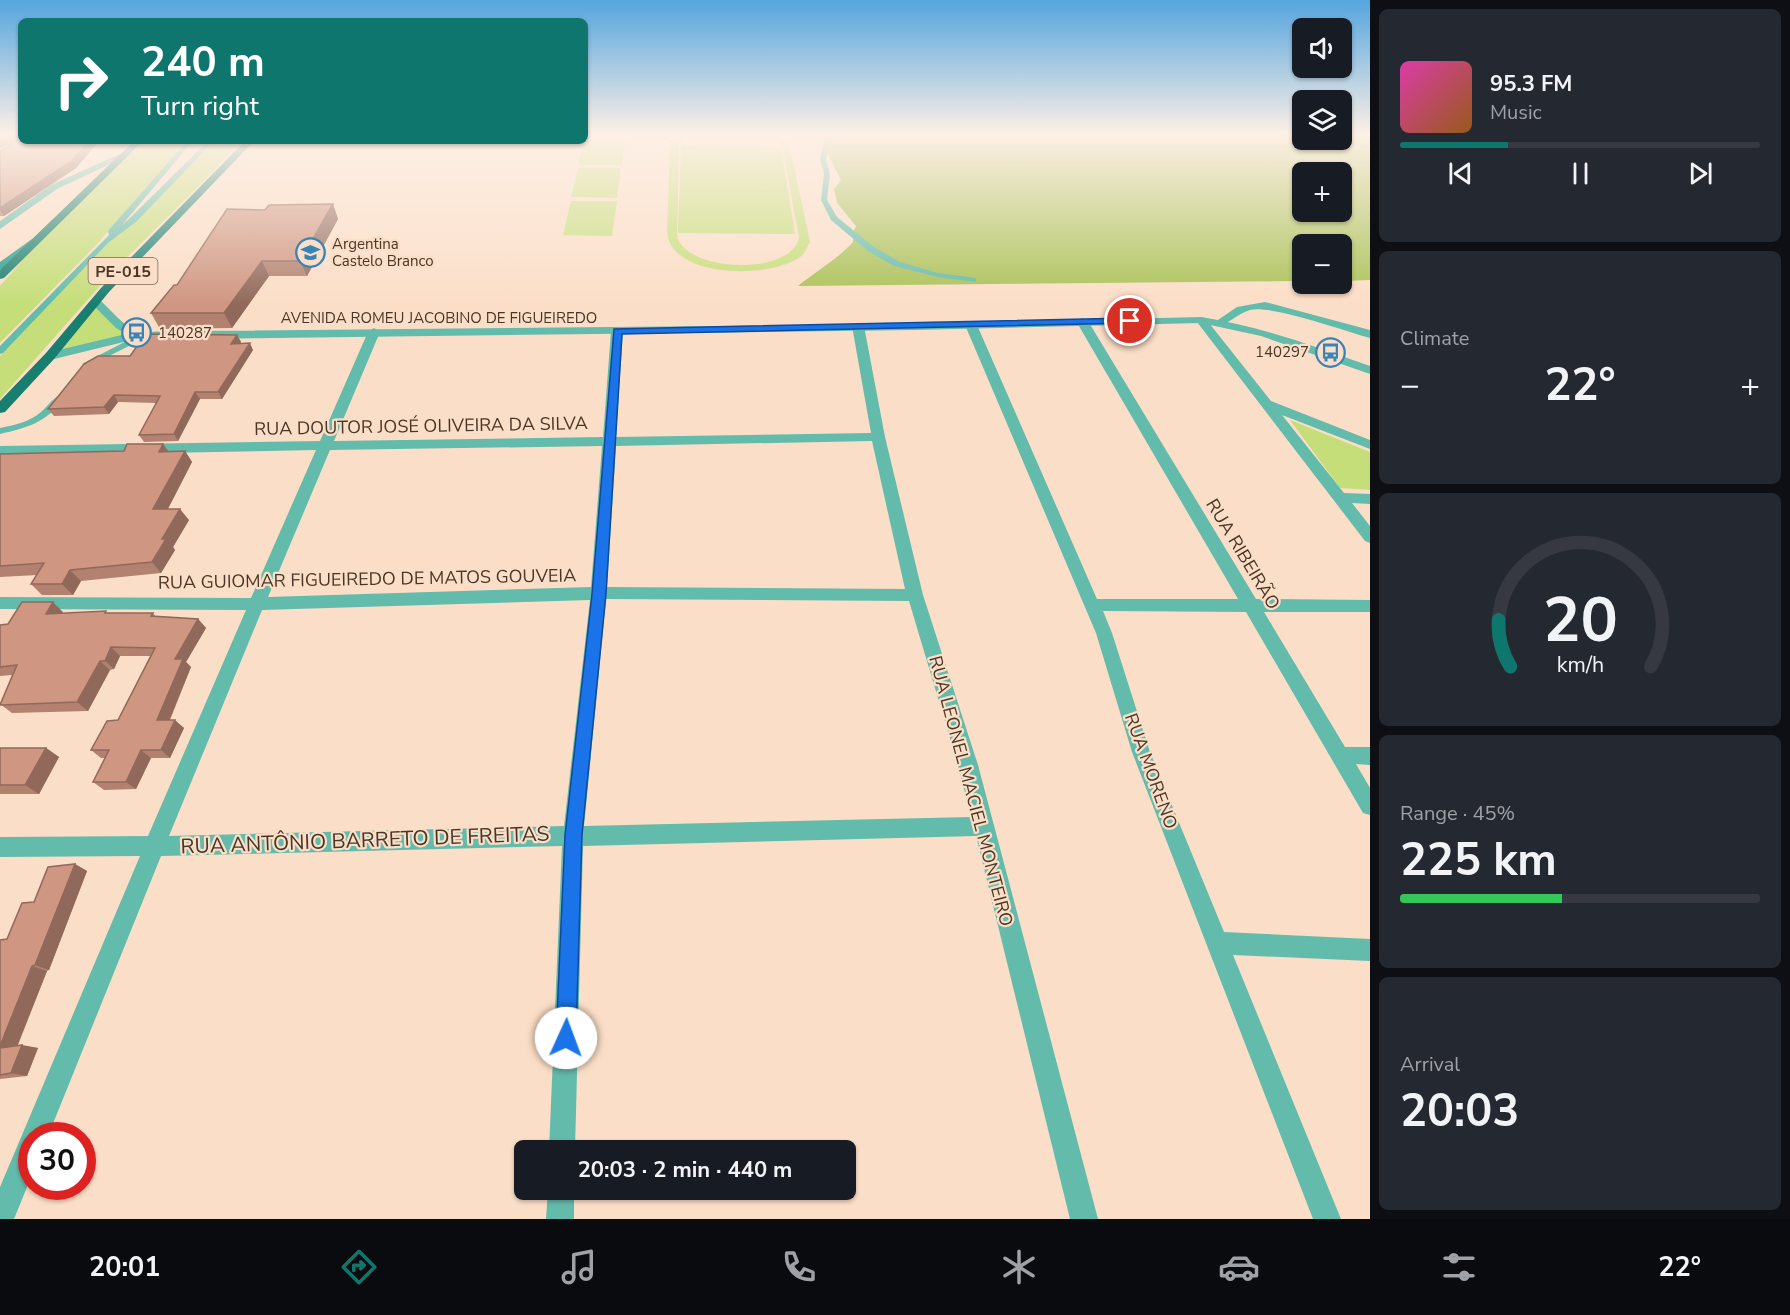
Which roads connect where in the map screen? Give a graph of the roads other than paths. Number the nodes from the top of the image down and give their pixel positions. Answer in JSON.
{"nodes":[{"id":1,"x":49,"y":191,"type":"edge"},
{"id":2,"x":86,"y":191,"type":"edge"},
{"id":3,"x":145,"y":191,"type":"edge"},
{"id":4,"x":162,"y":191,"type":"edge"},
{"id":5,"x":201,"y":191,"type":"edge"},
{"id":6,"x":825,"y":191,"type":"edge"},
{"id":7,"x":0,"y":226,"type":"edge"},
{"id":8,"x":36,"y":239,"type":"junction"},
{"id":9,"x":105,"y":241,"type":"junction"},
{"id":10,"x":0,"y":267,"type":"edge"},
{"id":11,"x":0,"y":276,"type":"edge"},
{"id":12,"x":973,"y":280,"type":"dead end"},
{"id":13,"x":96,"y":302,"type":"junction"},
{"id":14,"x":1201,"y":320,"type":"junction"},
{"id":15,"x":1082,"y":321,"type":"junction"},
{"id":16,"x":1221,"y":322,"type":"junction"},
{"id":17,"x":971,"y":325,"type":"junction"},
{"id":18,"x":858,"y":326,"type":"junction"},
{"id":19,"x":617,"y":331,"type":"junction"},
{"id":20,"x":374,"y":333,"type":"junction"},
{"id":21,"x":1370,"y":334,"type":"edge"},
{"id":22,"x":140,"y":335,"type":"junction"},
{"id":23,"x":0,"y":351,"type":"edge"},
{"id":24,"x":50,"y":356,"type":"junction"},
{"id":25,"x":1370,"y":370,"type":"edge"},
{"id":26,"x":77,"y":376,"type":"edge"},
{"id":27,"x":63,"y":394,"type":"edge"},
{"id":28,"x":1266,"y":404,"type":"junction"},
{"id":29,"x":0,"y":409,"type":"edge"},
{"id":30,"x":0,"y":431,"type":"edge"},
{"id":31,"x":878,"y":437,"type":"junction"},
{"id":32,"x":609,"y":442,"type":"junction"},
{"id":33,"x":325,"y":445,"type":"junction"},
{"id":34,"x":1370,"y":445,"type":"edge"},
{"id":35,"x":0,"y":451,"type":"edge"},
{"id":36,"x":1339,"y":498,"type":"junction"},
{"id":37,"x":1370,"y":499,"type":"edge"},
{"id":38,"x":1370,"y":537,"type":"edge"},
{"id":39,"x":599,"y":594,"type":"junction"},
{"id":40,"x":915,"y":595,"type":"junction"},
{"id":41,"x":0,"y":603,"type":"edge"},
{"id":42,"x":258,"y":604,"type":"junction"},
{"id":43,"x":1092,"y":605,"type":"junction"},
{"id":44,"x":1251,"y":606,"type":"junction"},
{"id":45,"x":1370,"y":606,"type":"edge"},
{"id":46,"x":1340,"y":755,"type":"junction"},
{"id":47,"x":1370,"y":756,"type":"edge"},
{"id":48,"x":1370,"y":806,"type":"edge"},
{"id":49,"x":983,"y":826,"type":"junction"},
{"id":50,"x":573,"y":835,"type":"junction"},
{"id":51,"x":155,"y":846,"type":"junction"},
{"id":52,"x":0,"y":847,"type":"edge"},
{"id":53,"x":1218,"y":943,"type":"junction"},
{"id":54,"x":1370,"y":950,"type":"edge"},
{"id":55,"x":41,"y":1122,"type":"edge"},
{"id":56,"x":562,"y":1140,"type":"edge"},
{"id":57,"x":18,"y":1176,"type":"edge"},
{"id":58,"x":561,"y":1200,"type":"edge"},
{"id":59,"x":0,"y":1219,"type":"edge"},
{"id":60,"x":560,"y":1219,"type":"edge"},
{"id":61,"x":1084,"y":1219,"type":"edge"},
{"id":62,"x":1327,"y":1219,"type":"edge"}],
"edges":[{"from":1,"to":7,"type":"street"},
{"from":2,"to":8,"type":"highway"},
{"from":3,"to":9,"type":"lane"},
{"from":4,"to":9,"type":"lane"},
{"from":5,"to":13,"type":"highway","number":"PE-015"},
{"from":6,"to":12,"type":"lane"},
{"from":8,"to":10,"type":"main road"},
{"from":8,"to":11,"type":"highway"},
{"from":9,"to":23,"type":"lane"},
{"from":13,"to":22,"type":"street"},
{"from":13,"to":24,"type":"highway","number":"PE-015"},
{"from":14,"to":15,"type":"street","name":"AVENIDA ROMEU JACOBINO DE FIGUEIREDO"},
{"from":14,"to":16,"type":"street","name":"AVENIDA ROMEU JACOBINO DE FIGUEIREDO"},
{"from":14,"to":28,"type":"street"},
{"from":15,"to":17,"type":"street","name":"AVENIDA ROMEU JACOBINO DE FIGUEIREDO"},
{"from":15,"to":44,"type":"street","name":"RUA RIBEIRÃO"},
{"from":16,"to":21,"type":"street"},
{"from":16,"to":25,"type":"street","name":"AVENIDA ROMEU JACOBINO DE FIGUEIREDO"},
{"from":17,"to":18,"type":"street","name":"AVENIDA ROMEU JACOBINO DE FIGUEIREDO"},
{"from":17,"to":43,"type":"street","name":"RUA MORENO"},
{"from":18,"to":19,"type":"street","name":"AVENIDA ROMEU JACOBINO DE FIGUEIREDO"},
{"from":18,"to":31,"type":"street","name":"RUA LEONEL MACIEL MONTEIRO"},
{"from":19,"to":20,"type":"street","name":"AVENIDA ROMEU JACOBINO DE FIGUEIREDO"},
{"from":19,"to":32,"type":"street"},
{"from":20,"to":22,"type":"street","name":"AVENIDA ROMEU JACOBINO DE FIGUEIREDO"},
{"from":20,"to":33,"type":"street"},
{"from":22,"to":24,"type":"street","name":"AVENIDA ROMEU JACOBINO DE FIGUEIREDO"},
{"from":22,"to":26,"type":"lane"},
{"from":24,"to":29,"type":"highway","number":"PE-015"},
{"from":27,"to":30,"type":"lane"},
{"from":28,"to":34,"type":"street"},
{"from":28,"to":36,"type":"street"},
{"from":31,"to":32,"type":"street","name":"RUA DOUTOR JOSÉ OLIVEIRA DA SILVA"},
{"from":31,"to":40,"type":"street","name":"RUA LEONEL MACIEL MONTEIRO"},
{"from":32,"to":33,"type":"street","name":"RUA DOUTOR JOSÉ OLIVEIRA DA SILVA"},
{"from":32,"to":39,"type":"street"},
{"from":33,"to":35,"type":"street","name":"RUA DOUTOR JOSÉ OLIVEIRA DA SILVA"},
{"from":33,"to":42,"type":"street"},
{"from":36,"to":37,"type":"street"},
{"from":36,"to":38,"type":"street"},
{"from":39,"to":40,"type":"street","name":"RUA GUIOMAR FIGUEIREDO DE MATOS GOUVEIA"},
{"from":39,"to":42,"type":"street","name":"RUA GUIOMAR FIGUEIREDO DE MATOS GOUVEIA"},
{"from":39,"to":50,"type":"street"},
{"from":40,"to":49,"type":"street","name":"RUA LEONEL MACIEL MONTEIRO"},
{"from":41,"to":42,"type":"street","name":"RUA GUIOMAR FIGUEIREDO DE MATOS GOUVEIA"},
{"from":42,"to":51,"type":"street"},
{"from":43,"to":44,"type":"street"},
{"from":43,"to":53,"type":"street","name":"RUA MORENO"},
{"from":44,"to":45,"type":"street"},
{"from":44,"to":46,"type":"street","name":"RUA RIBEIRÃO"},
{"from":46,"to":47,"type":"street"},
{"from":46,"to":48,"type":"street","name":"RUA RIBEIRÃO"},
{"from":49,"to":50,"type":"street","name":"RUA ANTÔNIO BARRETO DE FREITAS"},
{"from":49,"to":61,"type":"street","name":"RUA LEONEL MACIEL MONTEIRO"},
{"from":50,"to":51,"type":"street","name":"RUA ANTÔNIO BARRETO DE FREITAS"},
{"from":50,"to":56,"type":"street"},
{"from":51,"to":52,"type":"street","name":"RUA ANTÔNIO BARRETO DE FREITAS"},
{"from":51,"to":55,"type":"street"},
{"from":53,"to":54,"type":"street"},
{"from":53,"to":62,"type":"street","name":"RUA MORENO"},
{"from":57,"to":59,"type":"street"},
{"from":58,"to":60,"type":"street"}]}
